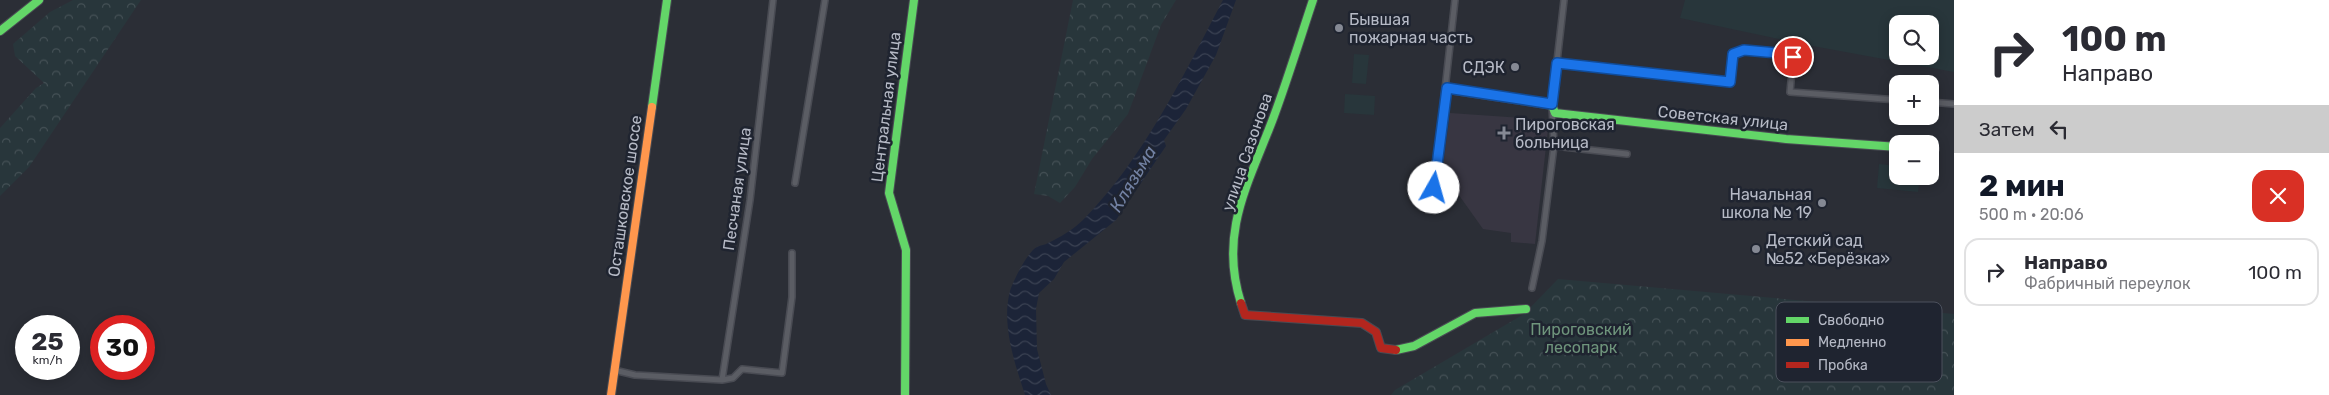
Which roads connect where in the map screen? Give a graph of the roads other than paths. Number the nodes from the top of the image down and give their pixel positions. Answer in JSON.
{"nodes":[{"id":1,"x":39,"y":0,"type":"edge"},
{"id":2,"x":667,"y":0,"type":"edge"},
{"id":3,"x":773,"y":0,"type":"edge"},
{"id":4,"x":825,"y":0,"type":"edge"},
{"id":5,"x":914,"y":0,"type":"edge"},
{"id":6,"x":1313,"y":0,"type":"edge"},
{"id":7,"x":1455,"y":0,"type":"edge"},
{"id":8,"x":1564,"y":0,"type":"edge"},
{"id":9,"x":0,"y":31,"type":"edge"},
{"id":10,"x":1557,"y":63,"type":"junction"},
{"id":11,"x":1447,"y":88,"type":"junction"},
{"id":12,"x":1889,"y":99,"type":"edge"},
{"id":13,"x":1939,"y":103,"type":"edge"},
{"id":14,"x":1552,"y":104,"type":"junction"},
{"id":15,"x":1954,"y":104,"type":"edge"},
{"id":16,"x":1554,"y":146,"type":"junction"},
{"id":17,"x":1889,"y":146,"type":"edge"},
{"id":18,"x":1627,"y":154,"type":"dead end"},
{"id":19,"x":795,"y":183,"type":"dead end"},
{"id":20,"x":1434,"y":188,"type":"dead end"},
{"id":21,"x":792,"y":252,"type":"dead end"},
{"id":22,"x":1532,"y":288,"type":"dead end"},
{"id":23,"x":1526,"y":309,"type":"dead end"},
{"id":24,"x":614,"y":370,"type":"junction"},
{"id":25,"x":722,"y":380,"type":"junction"},
{"id":26,"x":611,"y":395,"type":"edge"},
{"id":27,"x":905,"y":395,"type":"edge"}],
"edges":[{"from":1,"to":9,"type":"street"},
{"from":2,"to":24,"type":"street","name":"Осташковское шоссе"},
{"from":3,"to":25,"type":"street","name":"Песчаная улица"},
{"from":4,"to":19,"type":"street"},
{"from":5,"to":27,"type":"street","name":"Центральная улица"},
{"from":6,"to":23,"type":"street","name":"улица Сазонова"},
{"from":7,"to":11,"type":"street"},
{"from":8,"to":10,"type":"street"},
{"from":10,"to":12,"type":"street"},
{"from":10,"to":14,"type":"street"},
{"from":11,"to":14,"type":"street"},
{"from":11,"to":20,"type":"street"},
{"from":13,"to":15,"type":"street"},
{"from":14,"to":16,"type":"street"},
{"from":14,"to":17,"type":"street","name":"Советская улица"},
{"from":16,"to":18,"type":"street"},
{"from":16,"to":22,"type":"street"},
{"from":21,"to":25,"type":"street"},
{"from":24,"to":25,"type":"street"},
{"from":24,"to":26,"type":"street","name":"Осташковское шоссе"}]}
